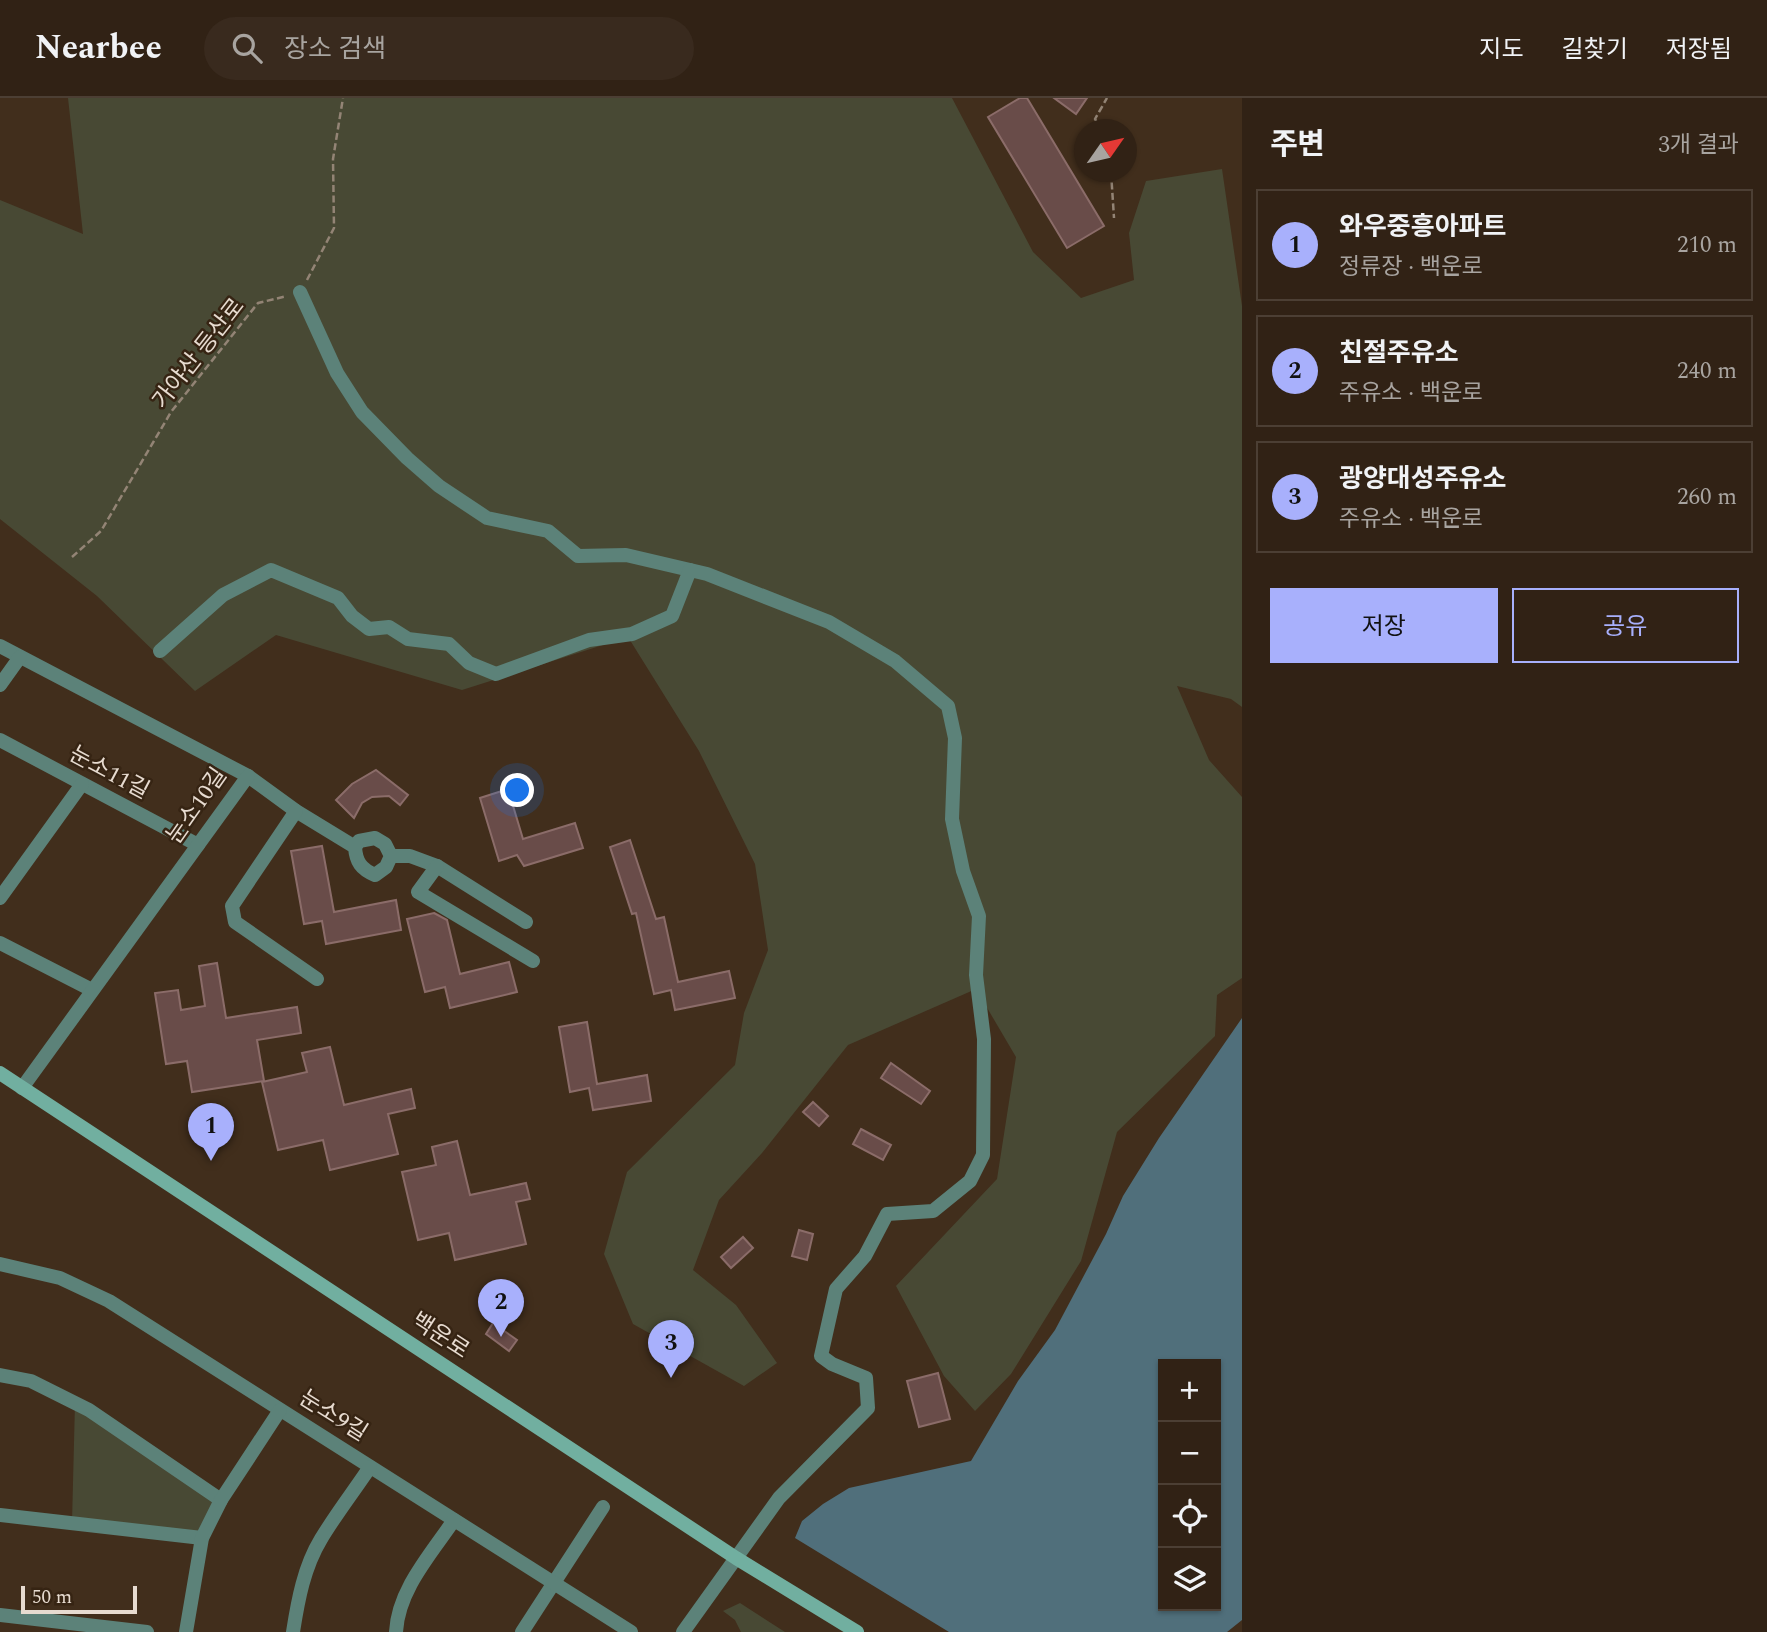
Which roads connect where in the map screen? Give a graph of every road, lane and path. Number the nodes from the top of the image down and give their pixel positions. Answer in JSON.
{"nodes":[{"id":1,"x":343,"y":98,"type":"edge"},
{"id":2,"x":1107,"y":98,"type":"edge"},
{"id":3,"x":1096,"y":119,"type":"edge"},
{"id":4,"x":1112,"y":182,"type":"edge"},
{"id":5,"x":1114,"y":218,"type":"dead end"},
{"id":6,"x":300,"y":292,"type":"junction"},
{"id":7,"x":72,"y":557,"type":"dead end"},
{"id":8,"x":690,"y":570,"type":"junction"},
{"id":9,"x":0,"y":646,"type":"edge"},
{"id":10,"x":160,"y":651,"type":"dead end"},
{"id":11,"x":20,"y":657,"type":"junction"},
{"id":12,"x":0,"y":685,"type":"edge"},
{"id":13,"x":0,"y":740,"type":"edge"},
{"id":14,"x":248,"y":776,"type":"junction"},
{"id":15,"x":82,"y":784,"type":"junction"},
{"id":16,"x":296,"y":811,"type":"junction"},
{"id":17,"x":198,"y":845,"type":"junction"},
{"id":18,"x":355,"y":847,"type":"junction"},
{"id":19,"x":391,"y":856,"type":"junction"},
{"id":20,"x":437,"y":866,"type":"junction"},
{"id":21,"x":0,"y":898,"type":"edge"},
{"id":22,"x":526,"y":922,"type":"dead end"},
{"id":23,"x":0,"y":943,"type":"edge"},
{"id":24,"x":533,"y":961,"type":"dead end"},
{"id":25,"x":317,"y":979,"type":"dead end"},
{"id":26,"x":92,"y":990,"type":"junction"},
{"id":27,"x":0,"y":1073,"type":"edge"},
{"id":28,"x":22,"y":1088,"type":"junction"},
{"id":29,"x":0,"y":1264,"type":"edge"},
{"id":30,"x":0,"y":1375,"type":"edge"},
{"id":31,"x":280,"y":1410,"type":"junction"},
{"id":32,"x":370,"y":1467,"type":"junction"},
{"id":33,"x":221,"y":1500,"type":"junction"},
{"id":34,"x":603,"y":1507,"type":"dead end"},
{"id":35,"x":0,"y":1514,"type":"edge"},
{"id":36,"x":454,"y":1520,"type":"junction"},
{"id":37,"x":202,"y":1538,"type":"junction"},
{"id":38,"x":736,"y":1558,"type":"junction"},
{"id":39,"x":553,"y":1583,"type":"junction"},
{"id":40,"x":0,"y":1615,"type":"edge"},
{"id":41,"x":147,"y":1632,"type":"edge"},
{"id":42,"x":186,"y":1632,"type":"edge"},
{"id":43,"x":293,"y":1632,"type":"edge"},
{"id":44,"x":396,"y":1632,"type":"edge"},
{"id":45,"x":522,"y":1632,"type":"edge"},
{"id":46,"x":631,"y":1632,"type":"edge"},
{"id":47,"x":683,"y":1632,"type":"edge"},
{"id":48,"x":857,"y":1632,"type":"edge"}],
"edges":[{"from":1,"to":6,"type":"path"},
{"from":2,"to":3,"type":"path"},
{"from":4,"to":5,"type":"path"},
{"from":6,"to":7,"type":"path","name":"가야산 등산로"},
{"from":6,"to":8,"type":"street"},
{"from":8,"to":10,"type":"street"},
{"from":8,"to":38,"type":"street"},
{"from":9,"to":11,"type":"street","name":"눈소10길"},
{"from":11,"to":12,"type":"street"},
{"from":11,"to":14,"type":"street","name":"눈소10길"},
{"from":13,"to":15,"type":"street","name":"눈소11길"},
{"from":14,"to":16,"type":"street"},
{"from":14,"to":17,"type":"street","name":"눈소10길"},
{"from":15,"to":17,"type":"street","name":"눈소11길"},
{"from":15,"to":21,"type":"street"},
{"from":16,"to":18,"type":"street"},
{"from":16,"to":25,"type":"street"},
{"from":17,"to":26,"type":"street","name":"눈소10길"},
{"from":18,"to":19,"type":"street"},
{"from":18,"to":19,"type":"street"},
{"from":19,"to":20,"type":"street"},
{"from":20,"to":22,"type":"street"},
{"from":20,"to":24,"type":"street"},
{"from":23,"to":26,"type":"street"},
{"from":26,"to":28,"type":"street","name":"눈소10길"},
{"from":27,"to":28,"type":"main road","name":"백운로"},
{"from":28,"to":38,"type":"main road","name":"백운로"},
{"from":29,"to":31,"type":"street","name":"눈소9길"},
{"from":30,"to":33,"type":"street"},
{"from":31,"to":32,"type":"street","name":"눈소9길"},
{"from":31,"to":33,"type":"street"},
{"from":32,"to":36,"type":"street","name":"눈소9길"},
{"from":32,"to":43,"type":"street"},
{"from":33,"to":37,"type":"street"},
{"from":34,"to":39,"type":"street"},
{"from":35,"to":37,"type":"street"},
{"from":36,"to":39,"type":"street","name":"눈소9길"},
{"from":36,"to":44,"type":"street"},
{"from":37,"to":42,"type":"street"},
{"from":38,"to":47,"type":"street"},
{"from":38,"to":48,"type":"main road","name":"백운로"},
{"from":39,"to":45,"type":"street"},
{"from":39,"to":46,"type":"street","name":"눈소9길"},
{"from":40,"to":41,"type":"street"}]}
